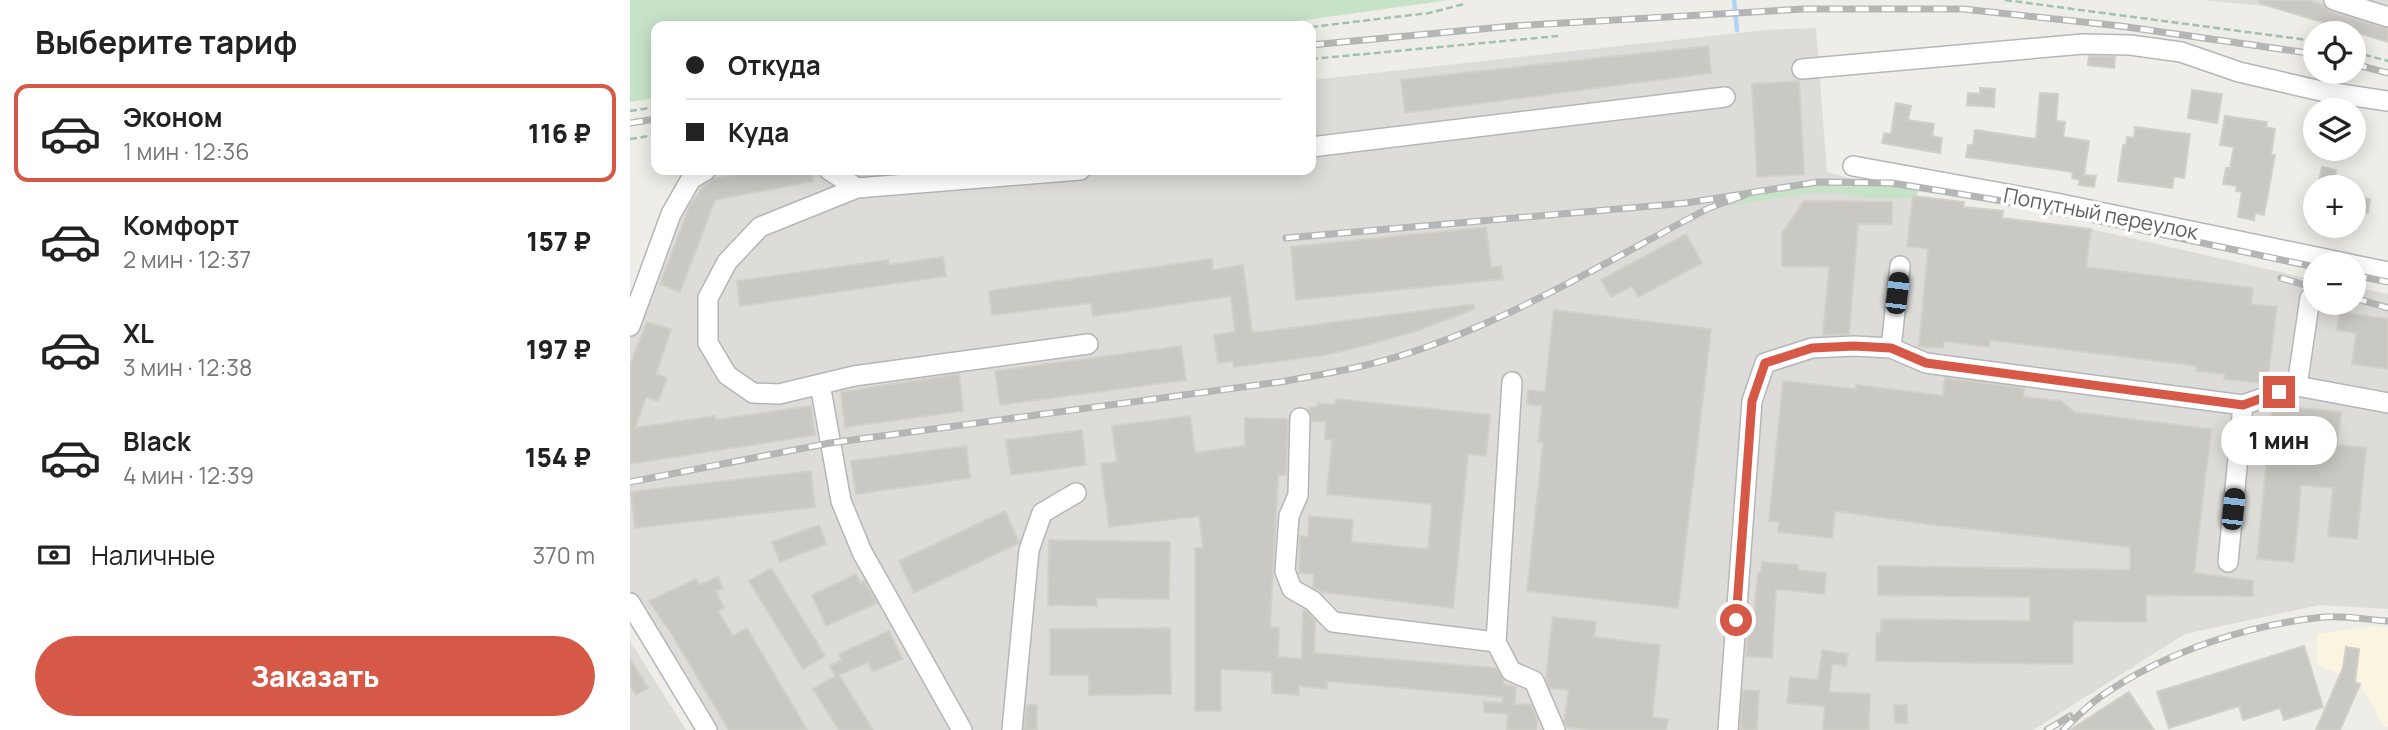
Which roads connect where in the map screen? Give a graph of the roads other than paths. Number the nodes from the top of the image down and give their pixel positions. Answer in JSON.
{"nodes":[{"id":1,"x":2334,"y":0,"type":"edge"},
{"id":2,"x":2388,"y":16,"type":"edge"},
{"id":3,"x":1802,"y":69,"type":"dead end"},
{"id":4,"x":1724,"y":97,"type":"dead end"},
{"id":5,"x":2388,"y":102,"type":"edge"},
{"id":6,"x":1316,"y":146,"type":"edge"},
{"id":7,"x":1853,"y":166,"type":"dead end"},
{"id":8,"x":698,"y":175,"type":"edge"},
{"id":9,"x":837,"y":175,"type":"edge"},
{"id":10,"x":1018,"y":175,"type":"edge"},
{"id":11,"x":857,"y":188,"type":"junction"},
{"id":12,"x":2303,"y":255,"type":"edge"},
{"id":13,"x":1900,"y":266,"type":"dead end"},
{"id":14,"x":2366,"y":268,"type":"edge"},
{"id":15,"x":2388,"y":272,"type":"edge"},
{"id":16,"x":2307,"y":315,"type":"edge"},
{"id":17,"x":630,"y":326,"type":"edge"},
{"id":18,"x":1088,"y":344,"type":"dead end"},
{"id":19,"x":1891,"y":348,"type":"junction"},
{"id":20,"x":1512,"y":382,"type":"dead end"},
{"id":21,"x":820,"y":384,"type":"junction"},
{"id":22,"x":2297,"y":386,"type":"junction"},
{"id":23,"x":2388,"y":403,"type":"edge"},
{"id":24,"x":2243,"y":405,"type":"junction"},
{"id":25,"x":1300,"y":418,"type":"dead end"},
{"id":26,"x":1076,"y":493,"type":"dead end"},
{"id":27,"x":2228,"y":562,"type":"dead end"},
{"id":28,"x":630,"y":603,"type":"edge"},
{"id":29,"x":1496,"y":642,"type":"junction"},
{"id":30,"x":707,"y":730,"type":"edge"},
{"id":31,"x":962,"y":730,"type":"edge"},
{"id":32,"x":1012,"y":730,"type":"edge"},
{"id":33,"x":1555,"y":730,"type":"edge"},
{"id":34,"x":1728,"y":730,"type":"edge"}],
"edges":[{"from":1,"to":2,"type":"street"},
{"from":3,"to":5,"type":"street"},
{"from":4,"to":6,"type":"street"},
{"from":7,"to":12,"type":"street","name":"Попутный переулок"},
{"from":8,"to":17,"type":"street"},
{"from":9,"to":11,"type":"street"},
{"from":10,"to":11,"type":"street"},
{"from":11,"to":21,"type":"street"},
{"from":13,"to":19,"type":"street"},
{"from":14,"to":15,"type":"street","name":"Попутный переулок"},
{"from":16,"to":22,"type":"street"},
{"from":18,"to":21,"type":"street"},
{"from":19,"to":24,"type":"street"},
{"from":19,"to":34,"type":"street"},
{"from":20,"to":29,"type":"street"},
{"from":21,"to":31,"type":"street"},
{"from":22,"to":23,"type":"street"},
{"from":22,"to":24,"type":"street"},
{"from":24,"to":27,"type":"street"},
{"from":25,"to":29,"type":"street"},
{"from":26,"to":32,"type":"street"},
{"from":28,"to":30,"type":"street"},
{"from":29,"to":33,"type":"street"}]}
